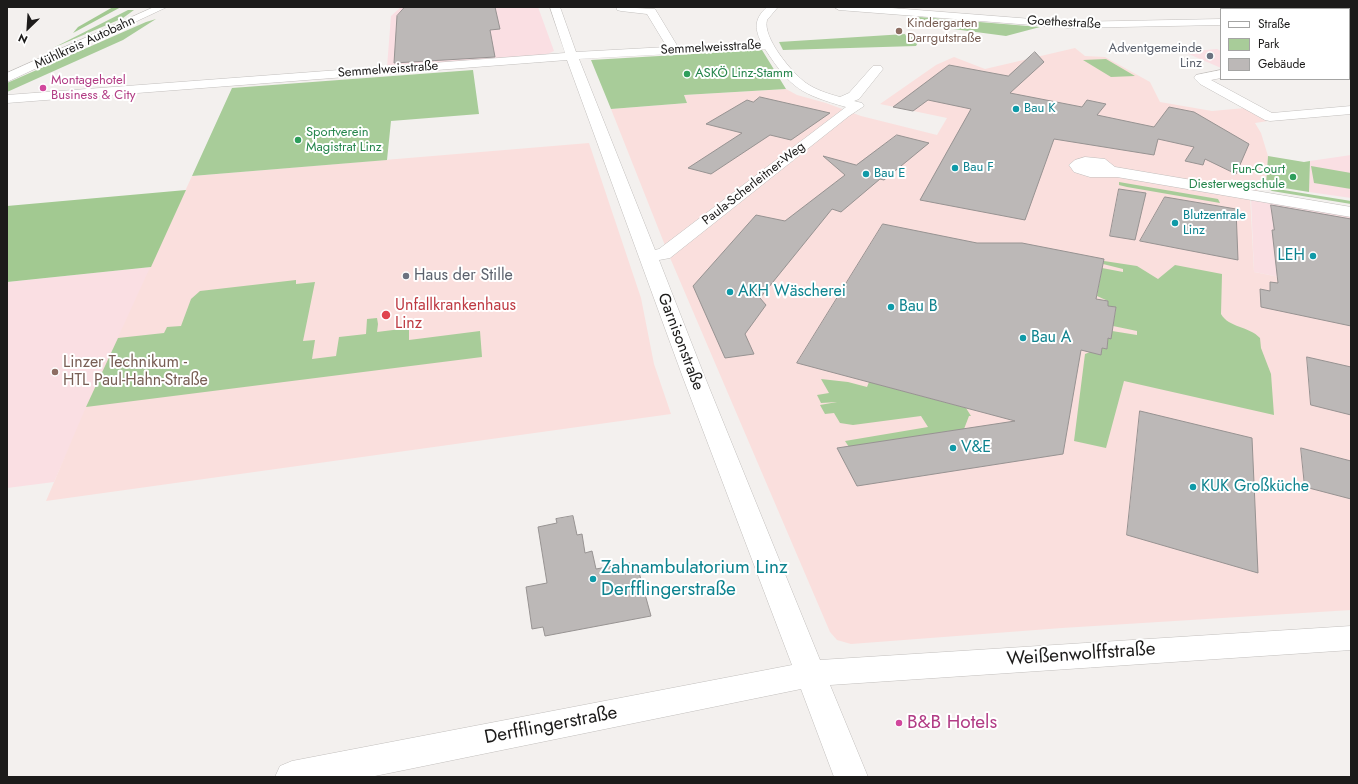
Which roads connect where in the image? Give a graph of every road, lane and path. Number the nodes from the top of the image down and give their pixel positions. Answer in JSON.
{"nodes":[{"id":1,"x":150,"y":7,"type":"edge"},
{"id":2,"x":162,"y":7,"type":"edge"},
{"id":3,"x":175,"y":7,"type":"edge"},
{"id":4,"x":555,"y":7,"type":"edge"},
{"id":5,"x":773,"y":7,"type":"edge"},
{"id":6,"x":839,"y":7,"type":"edge"},
{"id":7,"x":621,"y":8,"type":"edge"},
{"id":8,"x":907,"y":10,"type":"edge"},
{"id":9,"x":1220,"y":22,"type":"edge"},
{"id":10,"x":96,"y":38,"type":"junction"},
{"id":11,"x":66,"y":39,"type":"dead end"},
{"id":12,"x":769,"y":45,"type":"junction"},
{"id":13,"x":674,"y":50,"type":"junction"},
{"id":14,"x":572,"y":56,"type":"junction"},
{"id":15,"x":877,"y":69,"type":"dead end"},
{"id":16,"x":9,"y":74,"type":"edge"},
{"id":17,"x":1220,"y":74,"type":"edge"},
{"id":18,"x":7,"y":99,"type":"edge"},
{"id":19,"x":842,"y":101,"type":"junction"},
{"id":20,"x":1351,"y":110,"type":"edge"},
{"id":21,"x":1108,"y":170,"type":"dead end"},
{"id":22,"x":1351,"y":212,"type":"edge"},
{"id":23,"x":648,"y":256,"type":"junction"},
{"id":24,"x":1351,"y":638,"type":"edge"},
{"id":25,"x":811,"y":674,"type":"junction"},
{"id":26,"x":292,"y":777,"type":"edge"},
{"id":27,"x":851,"y":777,"type":"edge"}],
"edges":[{"from":1,"to":16,"type":"main road","name":"Mühlkreis Autobahn"},
{"from":2,"to":10,"type":"main road","name":"Mühlkreis Autobahn"},
{"from":3,"to":10,"type":"main road"},
{"from":4,"to":14,"type":"main road","name":"Garnisonstraße"},
{"from":5,"to":12,"type":"main road"},
{"from":6,"to":8,"type":"main road","name":"Goethestraße"},
{"from":7,"to":13,"type":"main road"},
{"from":8,"to":9,"type":"main road","name":"Goethestraße"},
{"from":10,"to":16,"type":"main road","name":"Mühlkreis Autobahn"},
{"from":11,"to":16,"type":"main road"},
{"from":12,"to":13,"type":"main road","name":"Semmelweisstraße"},
{"from":12,"to":19,"type":"main road"},
{"from":13,"to":14,"type":"main road","name":"Semmelweisstraße"},
{"from":14,"to":18,"type":"main road","name":"Semmelweisstraße"},
{"from":14,"to":23,"type":"main road","name":"Garnisonstraße"},
{"from":15,"to":19,"type":"main road"},
{"from":17,"to":20,"type":"main road"},
{"from":19,"to":23,"type":"main road","name":"Paula-Scherleitner-Weg"},
{"from":21,"to":22,"type":"main road"},
{"from":23,"to":25,"type":"main road","name":"Garnisonstraße"},
{"from":24,"to":25,"type":"main road","name":"Weißenwolffstraße"},
{"from":25,"to":26,"type":"main road","name":"Derfflingerstraße"},
{"from":25,"to":27,"type":"main road","name":"Garnisonstraße"}]}
